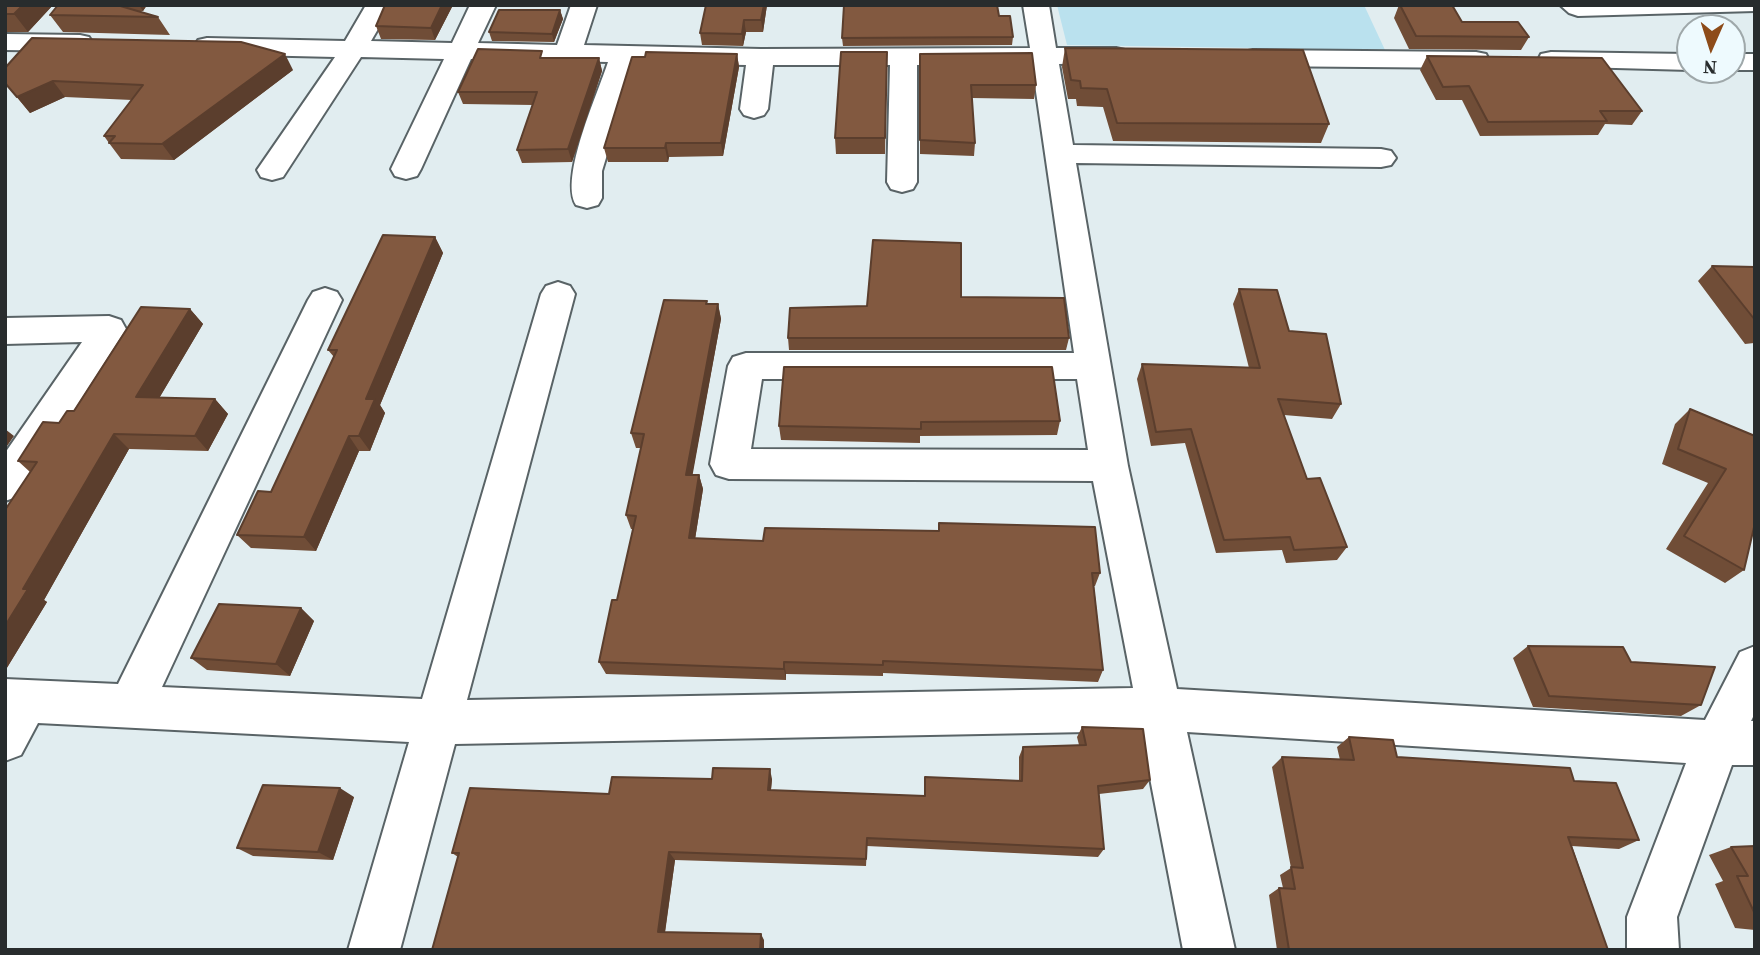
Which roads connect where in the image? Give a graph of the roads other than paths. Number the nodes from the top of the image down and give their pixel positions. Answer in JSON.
{"nodes":[{"id":1,"x":379,"y":5,"type":"edge"},
{"id":2,"x":483,"y":5,"type":"edge"},
{"id":3,"x":584,"y":5,"type":"edge"},
{"id":4,"x":1036,"y":5,"type":"edge"},
{"id":5,"x":1573,"y":5,"type":"edge"},
{"id":6,"x":1750,"y":5,"type":"edge"},
{"id":7,"x":62,"y":15,"type":"edge"},
{"id":8,"x":5,"y":42,"type":"edge"},
{"id":9,"x":37,"y":42,"type":"junction"},
{"id":10,"x":106,"y":44,"type":"edge"},
{"id":11,"x":188,"y":46,"type":"edge"},
{"id":12,"x":353,"y":49,"type":"junction"},
{"id":13,"x":461,"y":51,"type":"junction"},
{"id":14,"x":568,"y":53,"type":"junction"},
{"id":15,"x":624,"y":54,"type":"junction"},
{"id":16,"x":904,"y":56,"type":"junction"},
{"id":17,"x":1046,"y":56,"type":"junction"},
{"id":18,"x":761,"y":57,"type":"junction"},
{"id":19,"x":1142,"y":57,"type":"edge"},
{"id":20,"x":1224,"y":57,"type":"edge"},
{"id":21,"x":1498,"y":60,"type":"edge"},
{"id":22,"x":1525,"y":60,"type":"edge"},
{"id":23,"x":1676,"y":62,"type":"edge"},
{"id":24,"x":13,"y":68,"type":"edge"},
{"id":25,"x":754,"y":109,"type":"dead end"},
{"id":26,"x":1061,"y":154,"type":"junction"},
{"id":27,"x":1381,"y":158,"type":"dead end"},
{"id":28,"x":406,"y":169,"type":"dead end"},
{"id":29,"x":272,"y":170,"type":"dead end"},
{"id":30,"x":902,"y":182,"type":"dead end"},
{"id":31,"x":587,"y":198,"type":"dead end"},
{"id":32,"x":558,"y":294,"type":"dead end"},
{"id":33,"x":325,"y":300,"type":"dead end"},
{"id":34,"x":5,"y":331,"type":"edge"},
{"id":35,"x":1093,"y":366,"type":"junction"},
{"id":36,"x":1109,"y":466,"type":"junction"},
{"id":37,"x":5,"y":485,"type":"edge"},
{"id":38,"x":1755,"y":666,"type":"edge"},
{"id":39,"x":130,"y":707,"type":"junction"},
{"id":40,"x":1161,"y":709,"type":"junction"},
{"id":41,"x":12,"y":713,"type":"edge"},
{"id":42,"x":439,"y":722,"type":"junction"},
{"id":43,"x":1736,"y":743,"type":"edge"},
{"id":44,"x":374,"y":950,"type":"edge"},
{"id":45,"x":1209,"y":950,"type":"edge"},
{"id":46,"x":1653,"y":950,"type":"edge"}],
"edges":[{"from":1,"to":12,"type":"street"},
{"from":2,"to":13,"type":"street"},
{"from":3,"to":14,"type":"street"},
{"from":4,"to":17,"type":"street"},
{"from":5,"to":6,"type":"street"},
{"from":7,"to":9,"type":"street"},
{"from":8,"to":9,"type":"street"},
{"from":9,"to":10,"type":"street"},
{"from":9,"to":24,"type":"street"},
{"from":11,"to":12,"type":"street"},
{"from":12,"to":13,"type":"street"},
{"from":12,"to":29,"type":"street"},
{"from":13,"to":14,"type":"street"},
{"from":13,"to":28,"type":"street"},
{"from":14,"to":15,"type":"street"},
{"from":15,"to":18,"type":"street"},
{"from":15,"to":31,"type":"street"},
{"from":16,"to":17,"type":"street"},
{"from":16,"to":18,"type":"street"},
{"from":16,"to":30,"type":"street"},
{"from":17,"to":19,"type":"street"},
{"from":17,"to":26,"type":"street"},
{"from":18,"to":25,"type":"street"},
{"from":20,"to":21,"type":"street"},
{"from":22,"to":23,"type":"street"},
{"from":26,"to":27,"type":"street"},
{"from":26,"to":35,"type":"street"},
{"from":32,"to":42,"type":"street"},
{"from":33,"to":39,"type":"street"},
{"from":34,"to":37,"type":"street"},
{"from":35,"to":36,"type":"street"},
{"from":35,"to":36,"type":"street"},
{"from":36,"to":40,"type":"street"},
{"from":38,"to":43,"type":"street"},
{"from":39,"to":41,"type":"street"},
{"from":39,"to":42,"type":"street"},
{"from":40,"to":42,"type":"street"},
{"from":40,"to":43,"type":"street"},
{"from":40,"to":45,"type":"street"},
{"from":42,"to":44,"type":"street"},
{"from":43,"to":46,"type":"street"}]}
